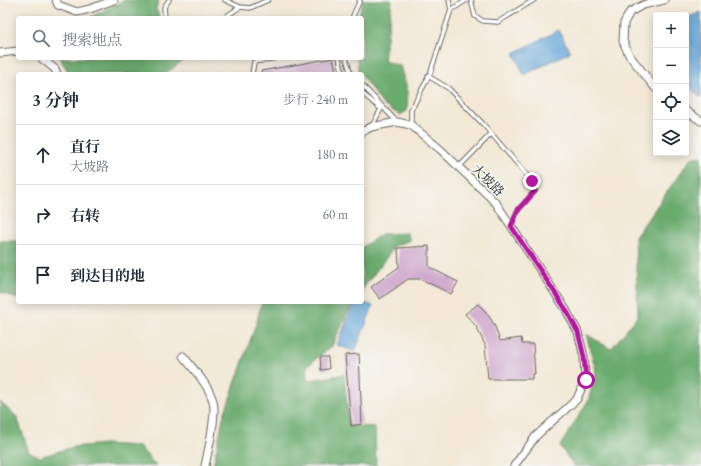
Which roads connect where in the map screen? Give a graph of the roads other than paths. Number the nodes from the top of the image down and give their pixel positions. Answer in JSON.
{"nodes":[{"id":1,"x":56,"y":0,"type":"edge"},
{"id":2,"x":114,"y":0,"type":"edge"},
{"id":3,"x":168,"y":0,"type":"edge"},
{"id":4,"x":225,"y":0,"type":"edge"},
{"id":5,"x":268,"y":0,"type":"edge"},
{"id":6,"x":360,"y":0,"type":"edge"},
{"id":7,"x":449,"y":0,"type":"edge"},
{"id":8,"x":467,"y":0,"type":"edge"},
{"id":9,"x":470,"y":0,"type":"edge"},
{"id":10,"x":534,"y":0,"type":"edge"},
{"id":11,"x":664,"y":0,"type":"edge"},
{"id":12,"x":643,"y":3,"type":"edge"},
{"id":13,"x":240,"y":7,"type":"junction"},
{"id":14,"x":451,"y":10,"type":"junction"},
{"id":15,"x":165,"y":16,"type":"edge"},
{"id":16,"x":227,"y":16,"type":"edge"},
{"id":17,"x":353,"y":16,"type":"edge"},
{"id":18,"x":16,"y":51,"type":"edge"},
{"id":19,"x":0,"y":52,"type":"edge"},
{"id":20,"x":44,"y":60,"type":"edge"},
{"id":21,"x":265,"y":60,"type":"edge"},
{"id":22,"x":340,"y":60,"type":"edge"},
{"id":23,"x":347,"y":60,"type":"edge"},
{"id":24,"x":56,"y":72,"type":"edge"},
{"id":25,"x":252,"y":72,"type":"edge"},
{"id":26,"x":342,"y":72,"type":"edge"},
{"id":27,"x":350,"y":72,"type":"edge"},
{"id":28,"x":428,"y":76,"type":"junction"},
{"id":29,"x":653,"y":85,"type":"edge"},
{"id":30,"x":364,"y":87,"type":"edge"},
{"id":31,"x":364,"y":95,"type":"edge"},
{"id":32,"x":689,"y":112,"type":"edge"},
{"id":33,"x":701,"y":121,"type":"edge"},
{"id":34,"x":397,"y":122,"type":"junction"},
{"id":35,"x":411,"y":125,"type":"junction"},
{"id":36,"x":371,"y":127,"type":"junction"},
{"id":37,"x":364,"y":131,"type":"edge"},
{"id":38,"x":491,"y":134,"type":"junction"},
{"id":39,"x":459,"y":167,"type":"junction"},
{"id":40,"x":511,"y":226,"type":"junction"},
{"id":41,"x":184,"y":356,"type":"dead end"},
{"id":42,"x":206,"y":466,"type":"edge"},
{"id":43,"x":514,"y":466,"type":"edge"}],
"edges":[{"from":1,"to":2,"type":"street"},
{"from":3,"to":15,"type":"lane"},
{"from":4,"to":13,"type":"lane"},
{"from":5,"to":13,"type":"lane"},
{"from":6,"to":17,"type":"lane"},
{"from":7,"to":14,"type":"lane"},
{"from":8,"to":14,"type":"lane"},
{"from":9,"to":10,"type":"lane"},
{"from":11,"to":12,"type":"street"},
{"from":12,"to":29,"type":"street"},
{"from":13,"to":16,"type":"lane"},
{"from":14,"to":28,"type":"lane"},
{"from":18,"to":19,"type":"street"},
{"from":20,"to":24,"type":"street"},
{"from":21,"to":25,"type":"lane"},
{"from":22,"to":26,"type":"lane"},
{"from":23,"to":27,"type":"lane"},
{"from":28,"to":35,"type":"lane"},
{"from":28,"to":38,"type":"lane"},
{"from":30,"to":34,"type":"lane"},
{"from":31,"to":36,"type":"lane"},
{"from":32,"to":33,"type":"street"},
{"from":34,"to":35,"type":"street","name":"大坡路"},
{"from":34,"to":36,"type":"street","name":"大坡路"},
{"from":35,"to":39,"type":"street","name":"大坡路"},
{"from":36,"to":37,"type":"street","name":"大坡路"},
{"from":38,"to":39,"type":"lane"},
{"from":38,"to":40,"type":"lane"},
{"from":39,"to":40,"type":"street","name":"大坡路"},
{"from":40,"to":43,"type":"street","name":"大坡路"},
{"from":41,"to":42,"type":"street"}]}
